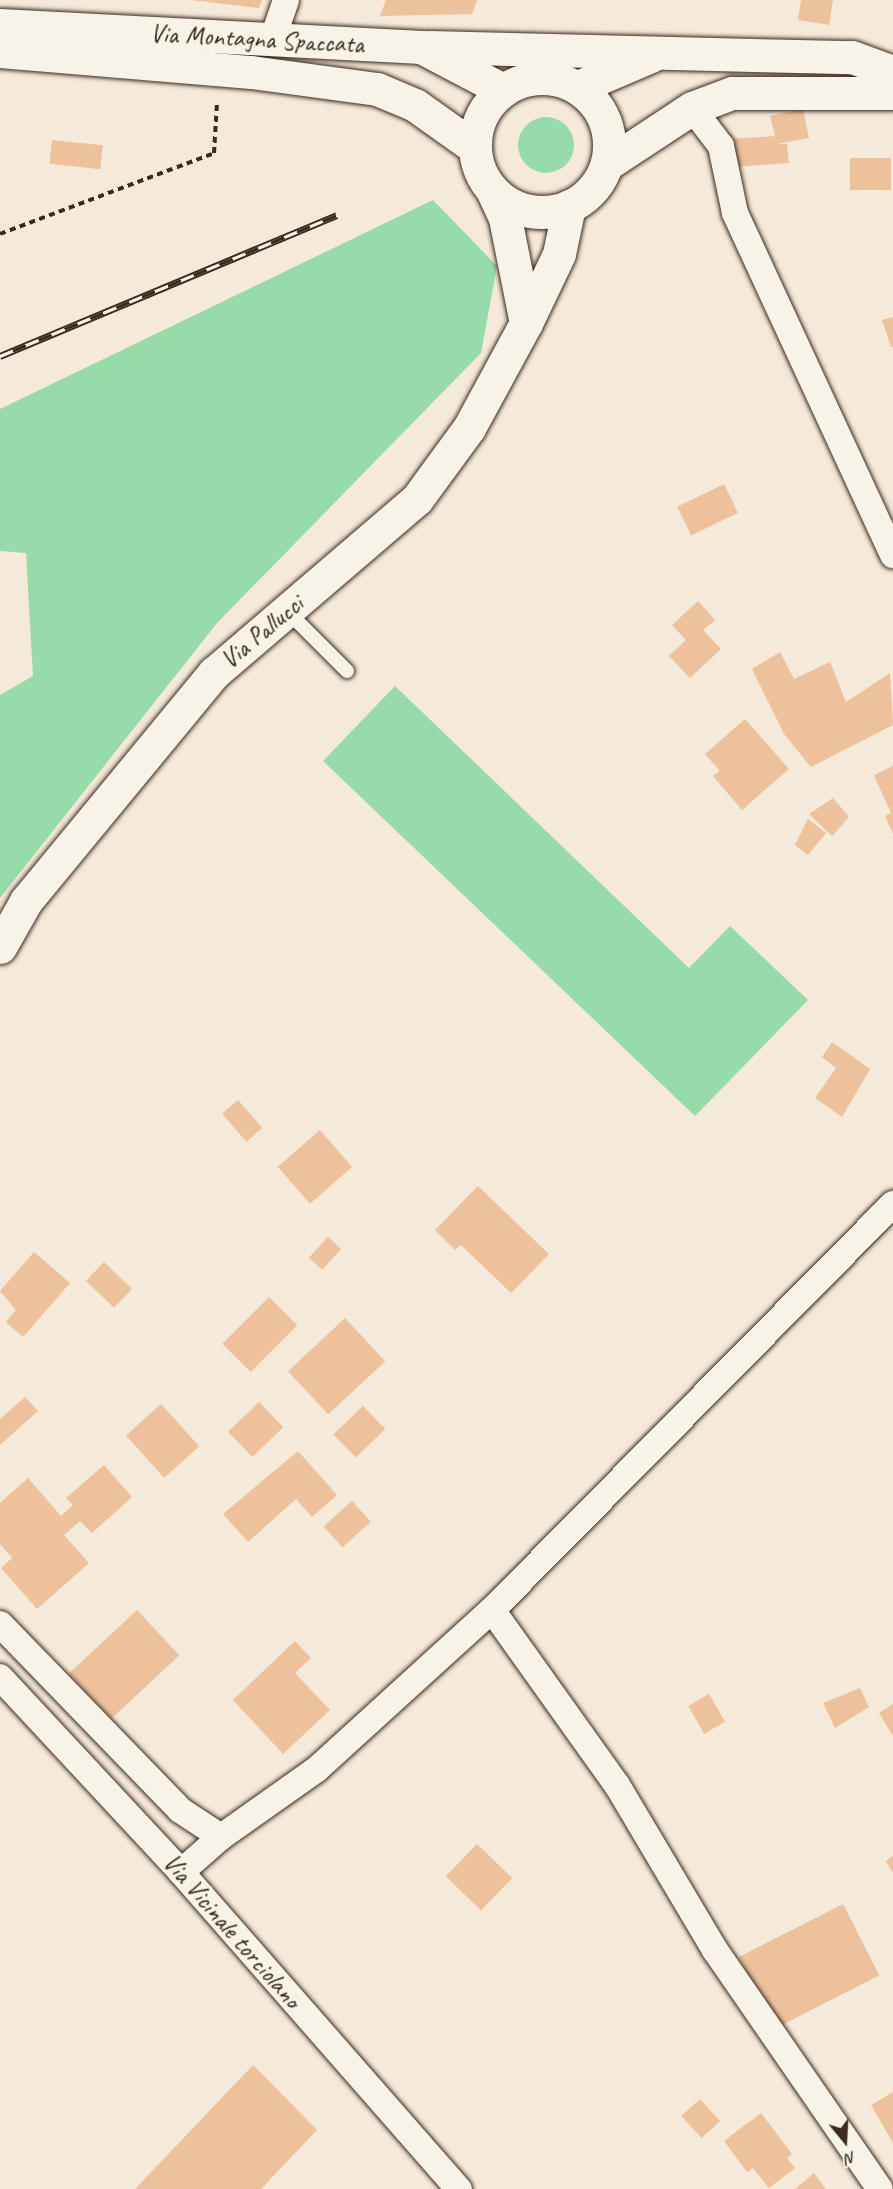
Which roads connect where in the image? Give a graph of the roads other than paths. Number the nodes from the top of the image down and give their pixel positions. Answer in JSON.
{"nodes":[{"id":1,"x":286,"y":0,"type":"edge"},
{"id":2,"x":0,"y":25,"type":"edge"},
{"id":3,"x":272,"y":41,"type":"junction"},
{"id":4,"x":421,"y":47,"type":"junction"},
{"id":5,"x":0,"y":51,"type":"edge"},
{"id":6,"x":661,"y":51,"type":"junction"},
{"id":7,"x":893,"y":72,"type":"edge"},
{"id":8,"x":578,"y":87,"type":"junction"},
{"id":9,"x":503,"y":90,"type":"junction"},
{"id":10,"x":893,"y":93,"type":"edge"},
{"id":11,"x":692,"y":108,"type":"junction"},
{"id":12,"x":474,"y":147,"type":"junction"},
{"id":13,"x":607,"y":164,"type":"junction"},
{"id":14,"x":493,"y":192,"type":"junction"},
{"id":15,"x":569,"y":206,"type":"junction"},
{"id":16,"x":526,"y":323,"type":"junction"},
{"id":17,"x":893,"y":555,"type":"edge"},
{"id":18,"x":287,"y":611,"type":"junction"},
{"id":19,"x":347,"y":670,"type":"dead end"},
{"id":20,"x":0,"y":947,"type":"edge"},
{"id":21,"x":893,"y":1204,"type":"edge"},
{"id":22,"x":492,"y":1610,"type":"junction"},
{"id":23,"x":0,"y":1624,"type":"edge"},
{"id":24,"x":0,"y":1677,"type":"edge"},
{"id":25,"x":221,"y":1837,"type":"junction"},
{"id":26,"x":181,"y":1872,"type":"junction"},
{"id":27,"x":459,"y":2189,"type":"edge"},
{"id":28,"x":880,"y":2189,"type":"edge"}],
"edges":[{"from":1,"to":3,"type":"street"},
{"from":2,"to":3,"type":"main road","name":"Via Montagna Spaccata"},
{"from":3,"to":4,"type":"main road","name":"Via Montagna Spaccata"},
{"from":4,"to":6,"type":"main road"},
{"from":4,"to":9,"type":"main road","name":"Via Montagna Spaccata"},
{"from":5,"to":12,"type":"main road","name":"Via Montagna Spaccata"},
{"from":6,"to":7,"type":"main road"},
{"from":6,"to":8,"type":"main road"},
{"from":8,"to":9,"type":"main road"},
{"from":8,"to":13,"type":"main road"},
{"from":9,"to":12,"type":"main road"},
{"from":10,"to":11,"type":"main road"},
{"from":11,"to":13,"type":"main road"},
{"from":11,"to":17,"type":"street"},
{"from":12,"to":14,"type":"main road"},
{"from":13,"to":15,"type":"main road"},
{"from":14,"to":15,"type":"main road"},
{"from":14,"to":16,"type":"main road"},
{"from":15,"to":16,"type":"main road","name":"Via Pallucci"},
{"from":16,"to":18,"type":"main road","name":"Via Pallucci"},
{"from":18,"to":19,"type":"lane"},
{"from":18,"to":20,"type":"main road","name":"Via Pallucci"},
{"from":21,"to":22,"type":"street"},
{"from":22,"to":25,"type":"street"},
{"from":22,"to":28,"type":"street"},
{"from":23,"to":25,"type":"street"},
{"from":24,"to":26,"type":"street","name":"Via Vicinale torciolano"},
{"from":25,"to":26,"type":"street"},
{"from":26,"to":27,"type":"street","name":"Via Vicinale torciolano"}]}
